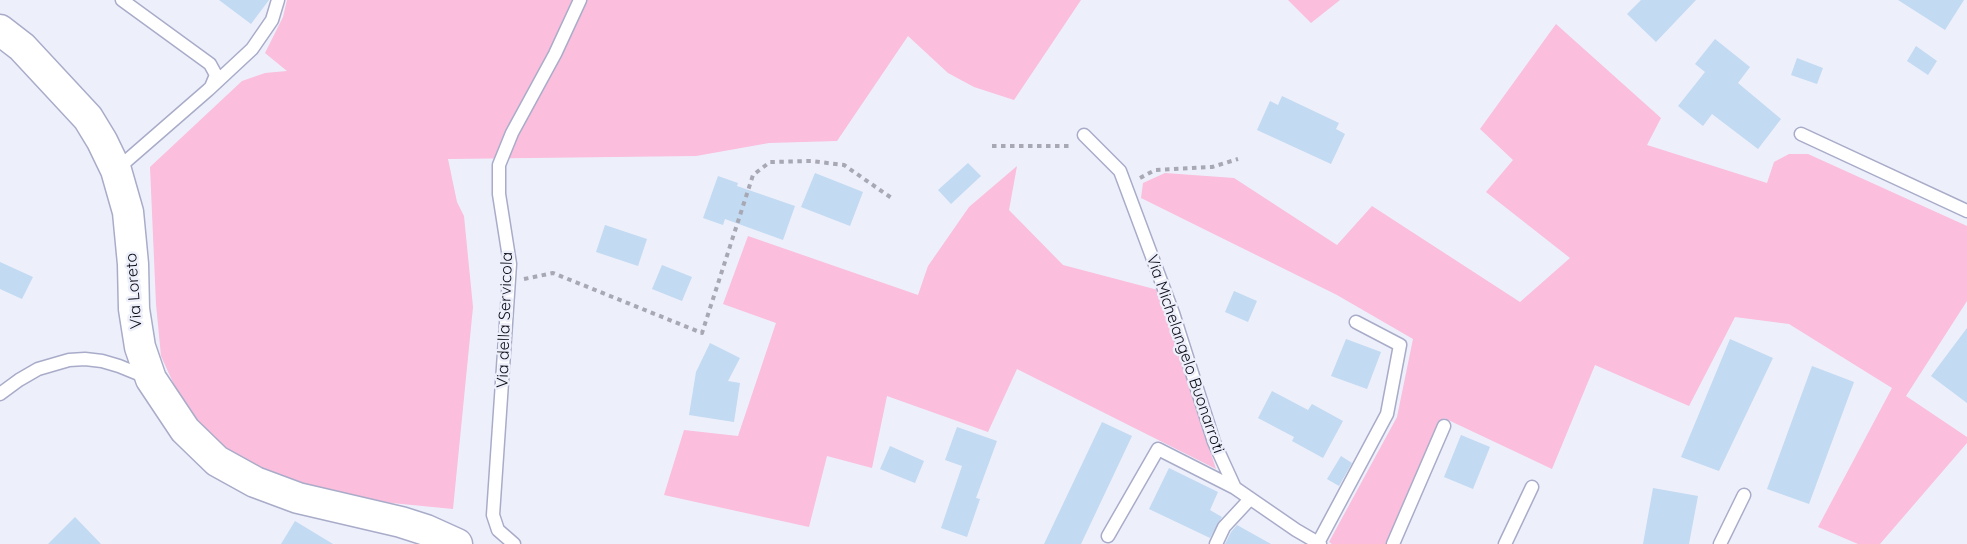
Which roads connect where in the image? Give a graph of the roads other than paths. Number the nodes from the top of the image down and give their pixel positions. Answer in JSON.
{"nodes":[{"id":1,"x":122,"y":0,"type":"edge"},
{"id":2,"x":278,"y":0,"type":"edge"},
{"id":3,"x":580,"y":0,"type":"edge"},
{"id":4,"x":0,"y":30,"type":"edge"},
{"id":5,"x":208,"y":90,"type":"junction"},
{"id":6,"x":1801,"y":134,"type":"dead end"},
{"id":7,"x":1084,"y":135,"type":"dead end"},
{"id":8,"x":116,"y":170,"type":"junction"},
{"id":9,"x":1967,"y":211,"type":"edge"},
{"id":10,"x":1356,"y":322,"type":"dead end"},
{"id":11,"x":151,"y":380,"type":"junction"},
{"id":12,"x":0,"y":394,"type":"edge"},
{"id":13,"x":1444,"y":426,"type":"dead end"},
{"id":14,"x":1532,"y":487,"type":"dead end"},
{"id":15,"x":1235,"y":488,"type":"junction"},
{"id":16,"x":1743,"y":495,"type":"dead end"},
{"id":17,"x":1250,"y":499,"type":"junction"},
{"id":18,"x":1108,"y":536,"type":"dead end"},
{"id":19,"x":457,"y":544,"type":"edge"},
{"id":20,"x":514,"y":544,"type":"edge"},
{"id":21,"x":1216,"y":544,"type":"edge"},
{"id":22,"x":1319,"y":544,"type":"edge"},
{"id":23,"x":1393,"y":544,"type":"edge"},
{"id":24,"x":1505,"y":544,"type":"edge"},
{"id":25,"x":1720,"y":544,"type":"edge"}],
"edges":[{"from":1,"to":5,"type":"lane"},
{"from":2,"to":5,"type":"lane"},
{"from":3,"to":20,"type":"lane","name":"Via della Servicola"},
{"from":4,"to":8,"type":"street","name":"Via Loreto"},
{"from":5,"to":8,"type":"lane"},
{"from":6,"to":9,"type":"lane"},
{"from":7,"to":15,"type":"lane","name":"Via Michelangelo Buonarroti"},
{"from":8,"to":11,"type":"street","name":"Via Loreto"},
{"from":10,"to":22,"type":"lane"},
{"from":11,"to":12,"type":"lane"},
{"from":11,"to":19,"type":"street","name":"Via Loreto"},
{"from":13,"to":23,"type":"lane"},
{"from":14,"to":24,"type":"lane"},
{"from":15,"to":17,"type":"lane","name":"Via Michelangelo Buonarroti"},
{"from":15,"to":18,"type":"lane"},
{"from":16,"to":25,"type":"lane"},
{"from":17,"to":21,"type":"lane"},
{"from":17,"to":22,"type":"lane","name":"Via Michelangelo Buonarroti"}]}
